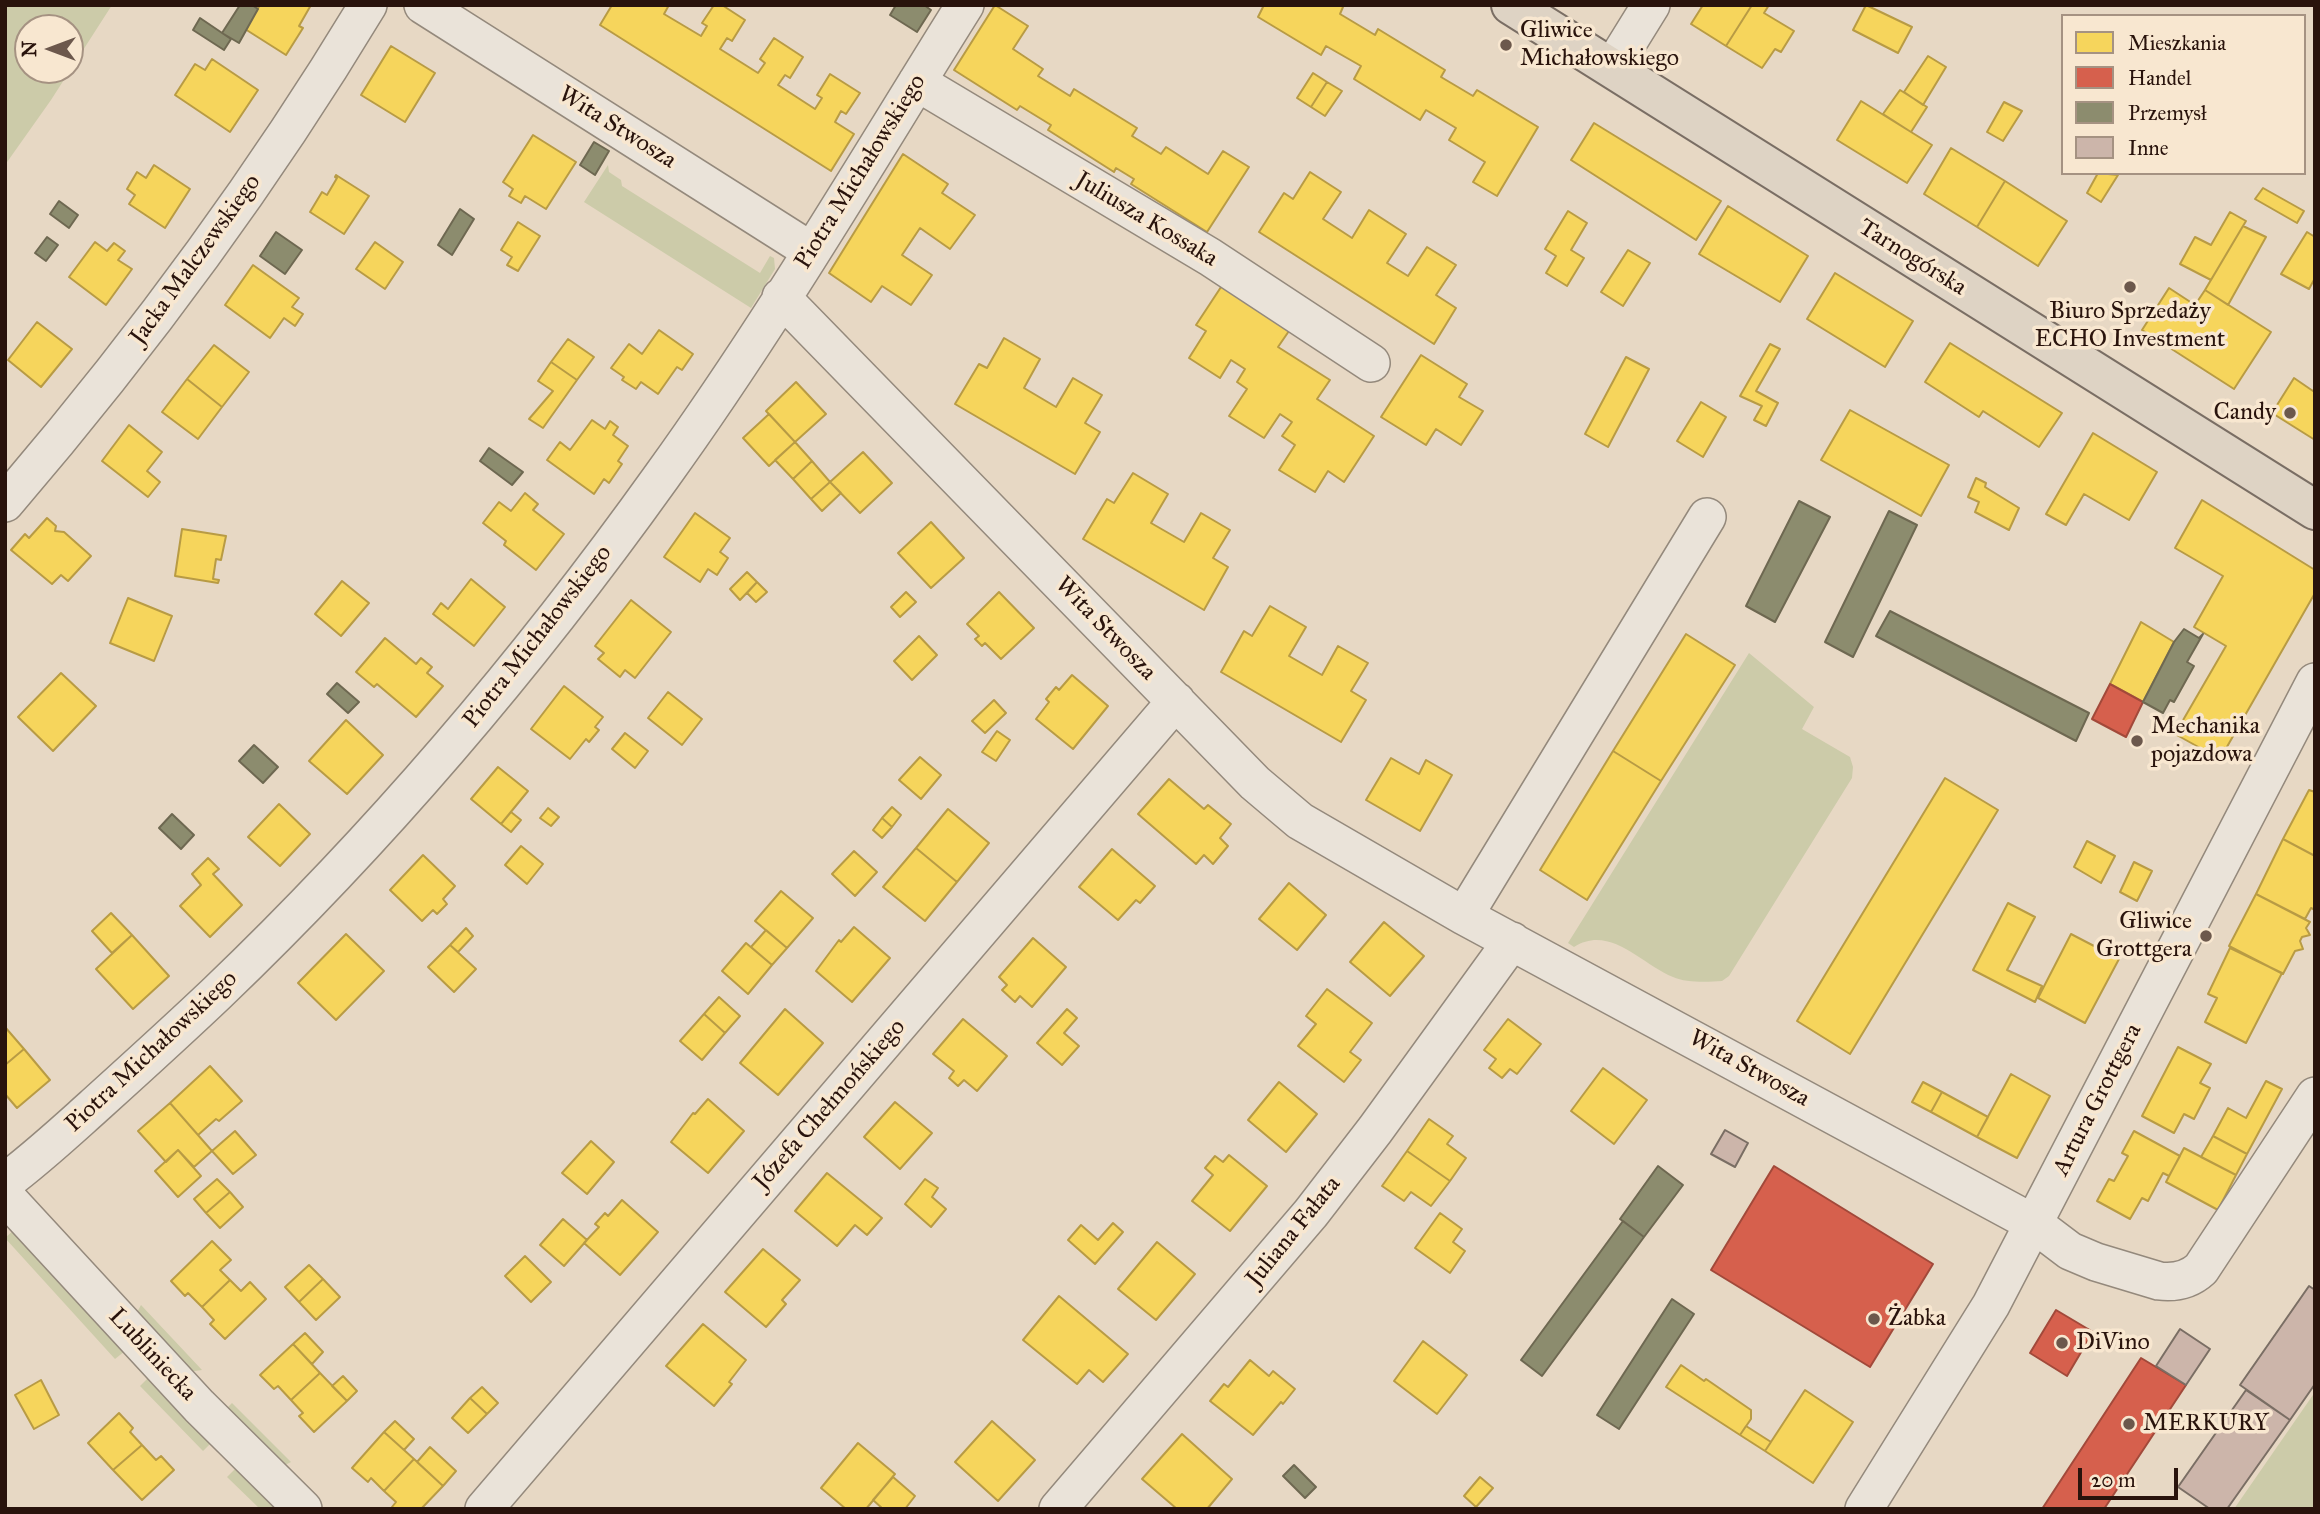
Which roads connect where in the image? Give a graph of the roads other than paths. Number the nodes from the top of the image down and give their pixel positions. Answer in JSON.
{"nodes":[{"id":1,"x":368,"y":5,"type":"edge"},
{"id":2,"x":424,"y":5,"type":"edge"},
{"id":3,"x":965,"y":5,"type":"edge"},
{"id":4,"x":1511,"y":5,"type":"edge"},
{"id":5,"x":1651,"y":5,"type":"edge"},
{"id":6,"x":1612,"y":68,"type":"junction"},
{"id":7,"x":917,"y":82,"type":"junction"},
{"id":8,"x":811,"y":251,"type":"junction"},
{"id":9,"x":782,"y":297,"type":"junction"},
{"id":10,"x":1371,"y":363,"type":"dead end"},
{"id":11,"x":5,"y":503,"type":"edge"},
{"id":12,"x":2315,"y":510,"type":"edge"},
{"id":13,"x":1707,"y":517,"type":"dead end"},
{"id":14,"x":2315,"y":682,"type":"edge"},
{"id":15,"x":1175,"y":701,"type":"junction"},
{"id":16,"x":1464,"y":916,"type":"junction"},
{"id":17,"x":1512,"y":941,"type":"junction"},
{"id":18,"x":2315,"y":1096,"type":"edge"},
{"id":19,"x":5,"y":1182,"type":"edge"},
{"id":20,"x":5,"y":1196,"type":"edge"},
{"id":21,"x":2034,"y":1223,"type":"junction"},
{"id":22,"x":303,"y":1509,"type":"edge"},
{"id":23,"x":484,"y":1509,"type":"edge"},
{"id":24,"x":1058,"y":1509,"type":"edge"},
{"id":25,"x":1864,"y":1509,"type":"edge"}],
"edges":[{"from":1,"to":11,"type":"street","name":"Jacka Malczewskiego"},
{"from":2,"to":8,"type":"street","name":"Wita Stwosza"},
{"from":3,"to":7,"type":"street","name":"Piotra Michałowskiego"},
{"from":4,"to":6,"type":"main road","name":"Tarnogórska"},
{"from":5,"to":6,"type":"street"},
{"from":6,"to":12,"type":"main road","name":"Tarnogórska"},
{"from":7,"to":8,"type":"street","name":"Piotra Michałowskiego"},
{"from":7,"to":10,"type":"street","name":"Juliusza Kossaka"},
{"from":8,"to":9,"type":"street","name":"Piotra Michałowskiego"},
{"from":9,"to":15,"type":"street","name":"Wita Stwosza"},
{"from":9,"to":19,"type":"street","name":"Piotra Michałowskiego"},
{"from":13,"to":16,"type":"street"},
{"from":14,"to":21,"type":"street","name":"Artura Grottgera"},
{"from":15,"to":16,"type":"street","name":"Wita Stwosza"},
{"from":15,"to":23,"type":"street","name":"Józefa Chełmońskiego"},
{"from":16,"to":17,"type":"street","name":"Wita Stwosza"},
{"from":17,"to":21,"type":"street","name":"Wita Stwosza"},
{"from":17,"to":24,"type":"street","name":"Juliana Fałata"},
{"from":18,"to":21,"type":"street","name":"Wita Stwosza"},
{"from":20,"to":22,"type":"street","name":"Lubliniecka"},
{"from":21,"to":25,"type":"street","name":"Artura Grottgera"}]}
